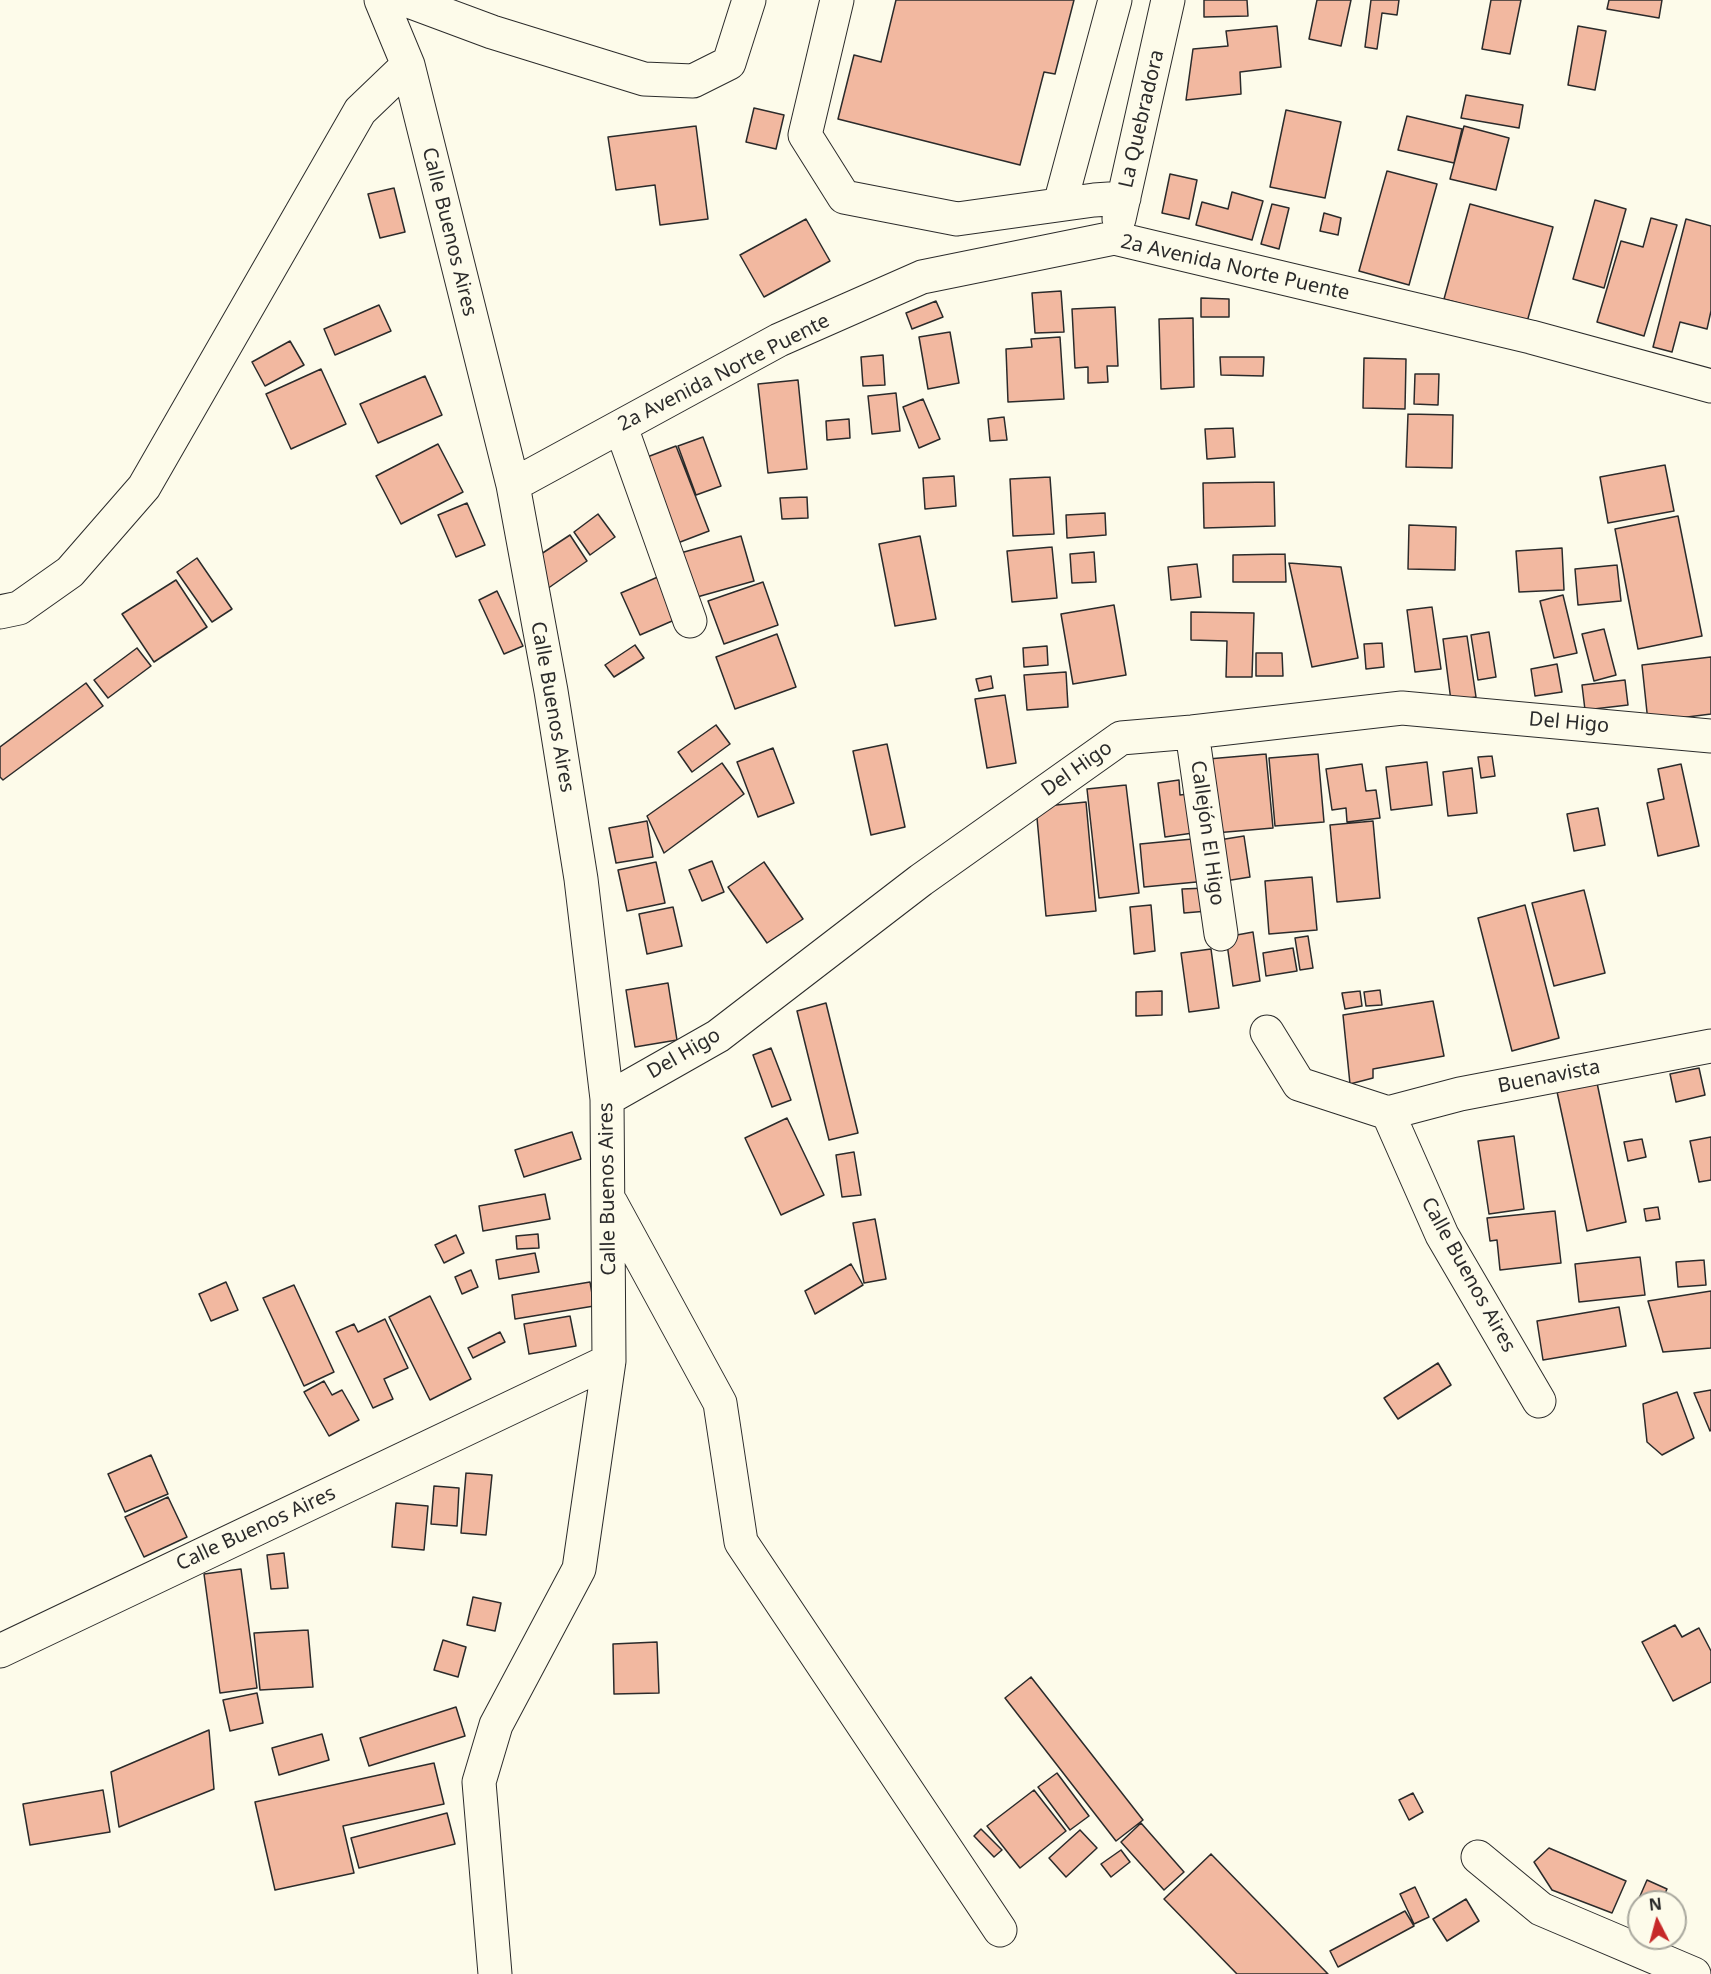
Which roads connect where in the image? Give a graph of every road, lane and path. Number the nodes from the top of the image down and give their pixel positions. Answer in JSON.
{"nodes":[{"id":1,"x":381,"y":0,"type":"edge"},
{"id":2,"x":406,"y":0,"type":"edge"},
{"id":3,"x":749,"y":0,"type":"edge"},
{"id":4,"x":837,"y":0,"type":"edge"},
{"id":5,"x":1114,"y":0,"type":"edge"},
{"id":6,"x":1168,"y":0,"type":"edge"},
{"id":7,"x":408,"y":65,"type":"junction"},
{"id":8,"x":1124,"y":198,"type":"junction"},
{"id":9,"x":1060,"y":204,"type":"junction"},
{"id":10,"x":1114,"y":238,"type":"junction"},
{"id":11,"x":1711,"y":386,"type":"edge"},
{"id":12,"x":621,"y":427,"type":"junction"},
{"id":13,"x":513,"y":485,"type":"junction"},
{"id":14,"x":0,"y":612,"type":"edge"},
{"id":15,"x":690,"y":621,"type":"dead end"},
{"id":16,"x":1192,"y":732,"type":"junction"},
{"id":17,"x":1711,"y":736,"type":"edge"},
{"id":18,"x":1221,"y":934,"type":"dead end"},
{"id":19,"x":1267,"y":1032,"type":"dead end"},
{"id":20,"x":1711,"y":1046,"type":"edge"},
{"id":21,"x":607,"y":1099,"type":"junction"},
{"id":22,"x":1388,"y":1113,"type":"junction"},
{"id":23,"x":608,"y":1197,"type":"junction"},
{"id":24,"x":609,"y":1361,"type":"junction"},
{"id":25,"x":1539,"y":1401,"type":"dead end"},
{"id":26,"x":0,"y":1651,"type":"edge"},
{"id":27,"x":1478,"y":1857,"type":"dead end"},
{"id":28,"x":1000,"y":1930,"type":"dead end"},
{"id":29,"x":495,"y":1974,"type":"edge"},
{"id":30,"x":1694,"y":1974,"type":"edge"}],
"edges":[{"from":1,"to":7,"type":"street","name":"Calle Buenos Aires"},
{"from":2,"to":3,"type":"street"},
{"from":4,"to":9,"type":"street"},
{"from":5,"to":9,"type":"street"},
{"from":6,"to":8,"type":"street","name":"La Quebradora"},
{"from":7,"to":13,"type":"street","name":"Calle Buenos Aires"},
{"from":7,"to":14,"type":"street"},
{"from":8,"to":9,"type":"street"},
{"from":8,"to":10,"type":"street","name":"La Quebradora"},
{"from":10,"to":11,"type":"street","name":"2a Avenida Norte Puente"},
{"from":10,"to":12,"type":"street","name":"2a Avenida Norte Puente"},
{"from":12,"to":13,"type":"street","name":"2a Avenida Norte Puente"},
{"from":12,"to":15,"type":"street"},
{"from":13,"to":21,"type":"street","name":"Calle Buenos Aires"},
{"from":16,"to":17,"type":"street","name":"Del Higo"},
{"from":16,"to":18,"type":"street","name":"Callejón El Higo"},
{"from":16,"to":21,"type":"street","name":"Del Higo"},
{"from":19,"to":22,"type":"street"},
{"from":20,"to":22,"type":"street","name":"Buenavista"},
{"from":21,"to":23,"type":"street","name":"Calle Buenos Aires"},
{"from":22,"to":25,"type":"street","name":"Calle Buenos Aires"},
{"from":23,"to":24,"type":"street","name":"Calle Buenos Aires"},
{"from":23,"to":28,"type":"street"},
{"from":24,"to":26,"type":"street","name":"Calle Buenos Aires"},
{"from":24,"to":29,"type":"street","name":"Calle Buenos Aires"},
{"from":27,"to":30,"type":"street"}]}
